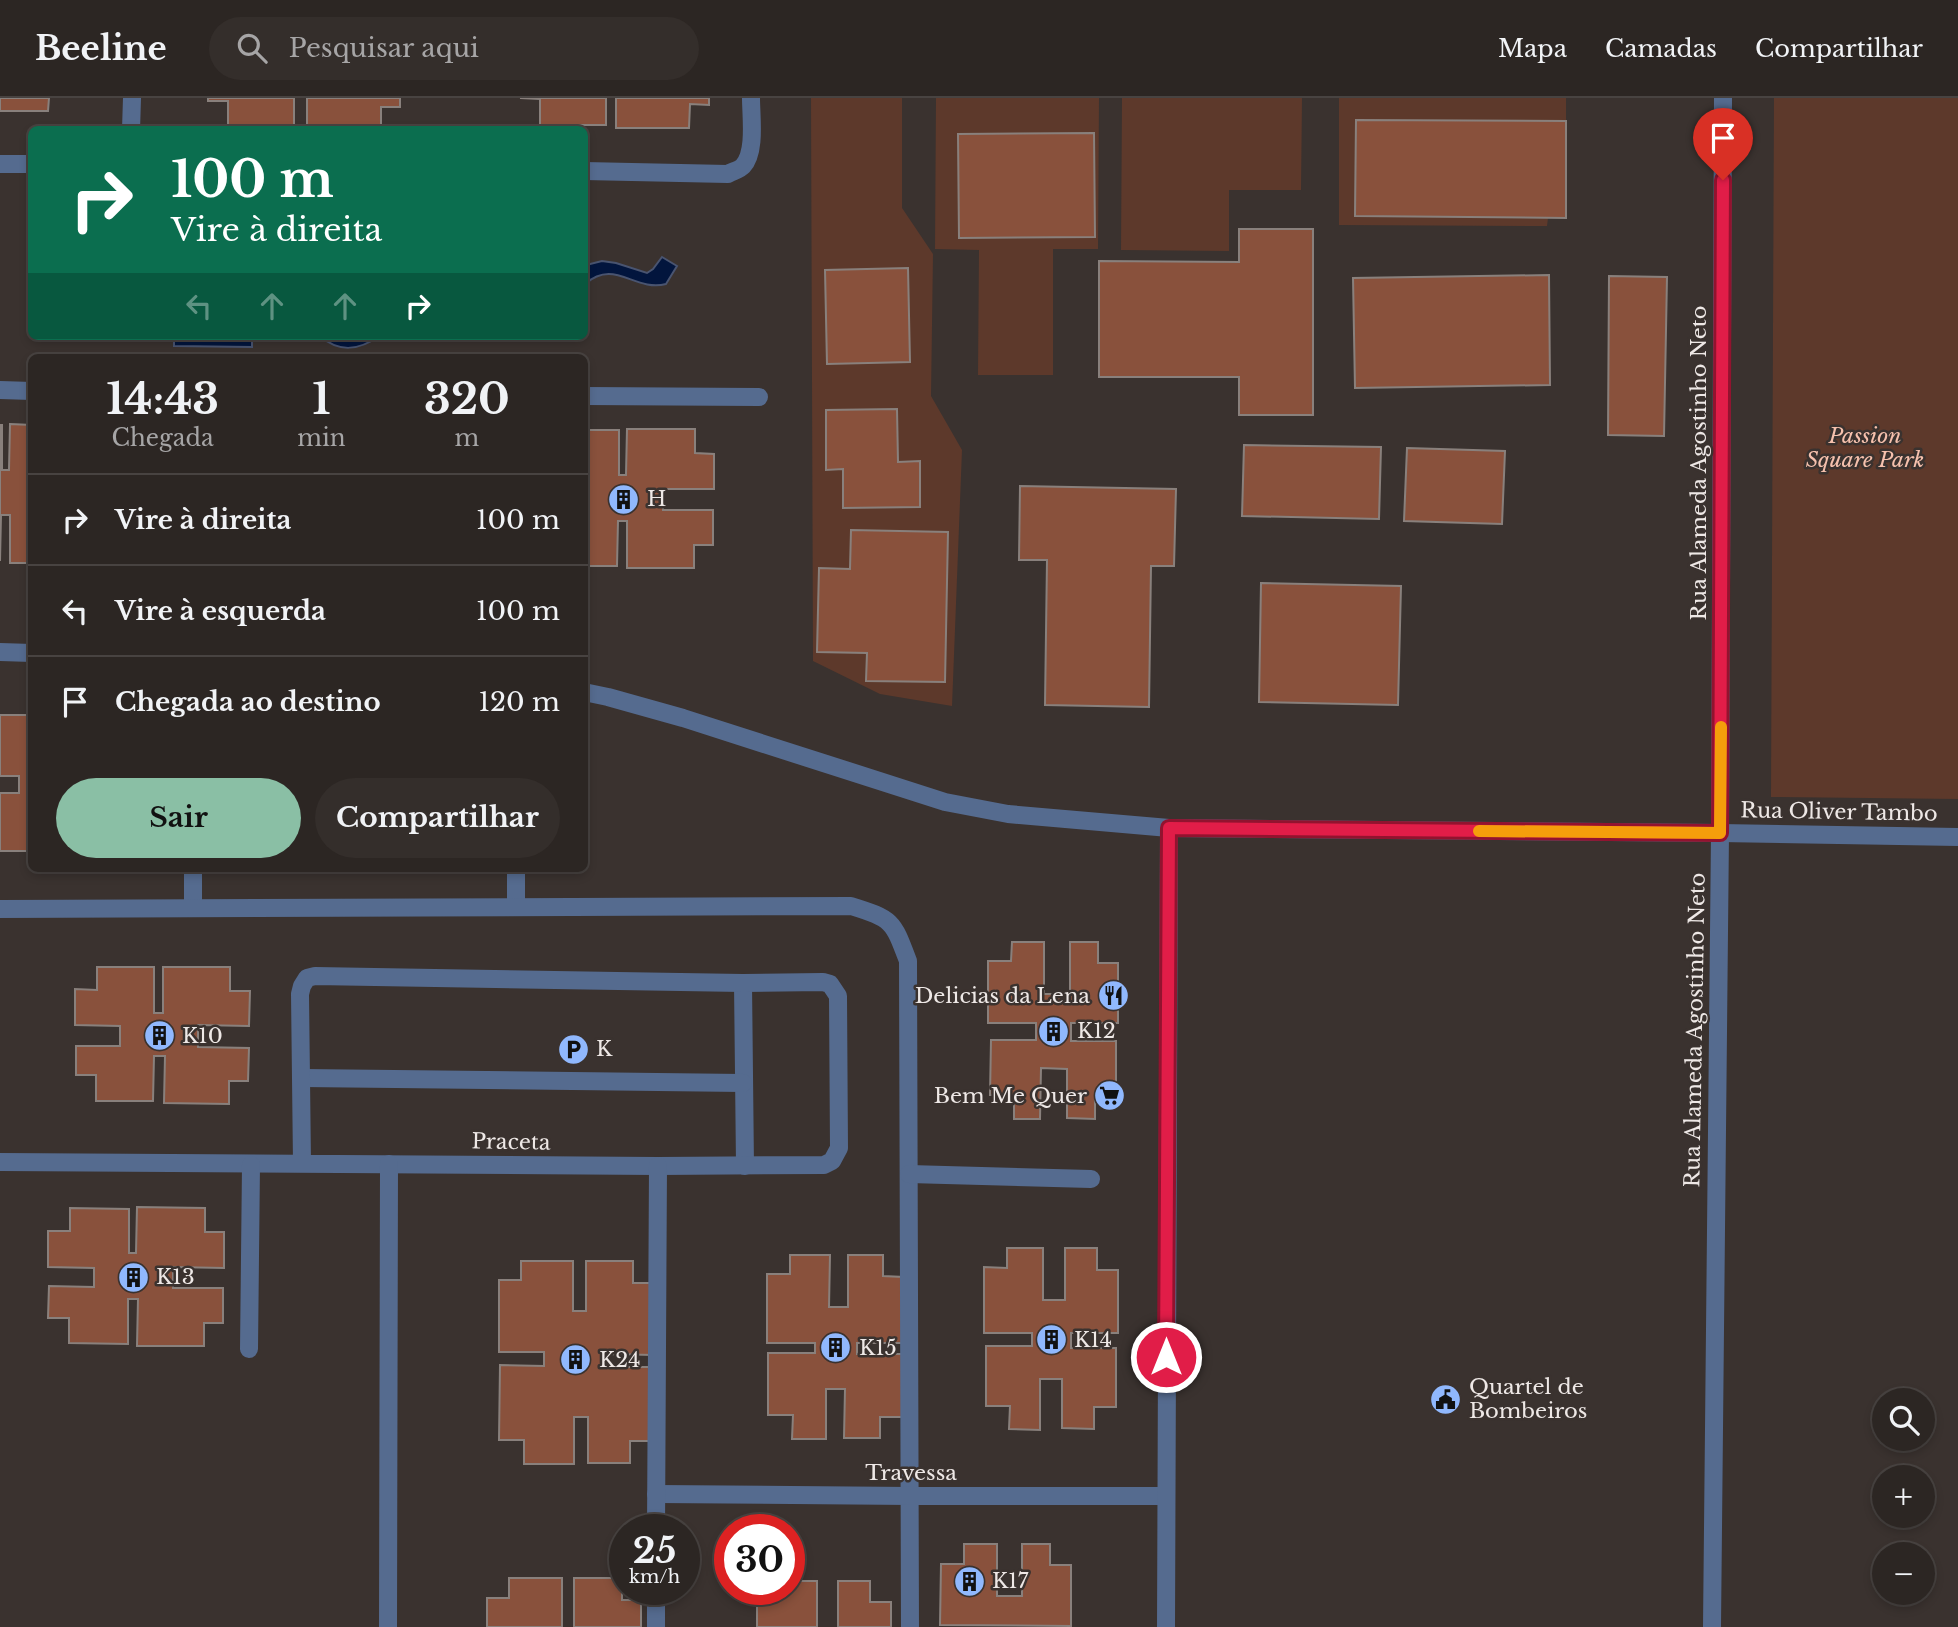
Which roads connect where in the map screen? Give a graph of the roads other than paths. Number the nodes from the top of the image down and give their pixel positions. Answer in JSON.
{"nodes":[{"id":1,"x":132,"y":98,"type":"edge"},
{"id":2,"x":751,"y":98,"type":"edge"},
{"id":3,"x":1723,"y":98,"type":"edge"},
{"id":4,"x":131,"y":126,"type":"edge"},
{"id":5,"x":0,"y":164,"type":"edge"},
{"id":6,"x":28,"y":164,"type":"edge"},
{"id":7,"x":588,"y":171,"type":"edge"},
{"id":8,"x":0,"y":390,"type":"edge"},
{"id":9,"x":28,"y":391,"type":"edge"},
{"id":10,"x":588,"y":396,"type":"edge"},
{"id":11,"x":759,"y":397,"type":"dead end"},
{"id":12,"x":0,"y":652,"type":"edge"},
{"id":13,"x":28,"y":653,"type":"edge"},
{"id":14,"x":588,"y":693,"type":"edge"},
{"id":15,"x":1169,"y":828,"type":"junction"},
{"id":16,"x":1720,"y":833,"type":"junction"},
{"id":17,"x":1958,"y":837,"type":"edge"},
{"id":18,"x":193,"y":872,"type":"edge"},
{"id":19,"x":516,"y":872,"type":"edge"},
{"id":20,"x":516,"y":907,"type":"junction"},
{"id":21,"x":193,"y":908,"type":"junction"},
{"id":22,"x":0,"y":909,"type":"edge"},
{"id":23,"x":743,"y":983,"type":"junction"},
{"id":24,"x":302,"y":1078,"type":"junction"},
{"id":25,"x":743,"y":1083,"type":"junction"},
{"id":26,"x":0,"y":1162,"type":"edge"},
{"id":27,"x":302,"y":1163,"type":"junction"},
{"id":28,"x":251,"y":1164,"type":"junction"},
{"id":29,"x":389,"y":1164,"type":"junction"},
{"id":30,"x":658,"y":1166,"type":"junction"},
{"id":31,"x":745,"y":1166,"type":"junction"},
{"id":32,"x":909,"y":1174,"type":"junction"},
{"id":33,"x":1091,"y":1179,"type":"dead end"},
{"id":34,"x":249,"y":1349,"type":"dead end"},
{"id":35,"x":656,"y":1494,"type":"junction"},
{"id":36,"x":911,"y":1496,"type":"junction"},
{"id":37,"x":1165,"y":1496,"type":"junction"},
{"id":38,"x":656,"y":1514,"type":"edge"},
{"id":39,"x":656,"y":1605,"type":"edge"},
{"id":40,"x":388,"y":1627,"type":"edge"},
{"id":41,"x":656,"y":1627,"type":"edge"},
{"id":42,"x":910,"y":1627,"type":"edge"},
{"id":43,"x":1166,"y":1627,"type":"edge"},
{"id":44,"x":1712,"y":1627,"type":"edge"}],
"edges":[{"from":1,"to":4,"type":"street"},
{"from":2,"to":7,"type":"street"},
{"from":3,"to":16,"type":"street","name":"Rua Alameda Agostinho Neto"},
{"from":5,"to":6,"type":"street"},
{"from":8,"to":9,"type":"street"},
{"from":10,"to":11,"type":"street"},
{"from":12,"to":13,"type":"street"},
{"from":14,"to":15,"type":"street","name":"Rua Oliver Tambo"},
{"from":15,"to":16,"type":"street","name":"Rua Oliver Tambo"},
{"from":15,"to":37,"type":"street"},
{"from":16,"to":17,"type":"street","name":"Rua Oliver Tambo"},
{"from":16,"to":44,"type":"street","name":"Rua Alameda Agostinho Neto"},
{"from":18,"to":21,"type":"street"},
{"from":19,"to":20,"type":"street"},
{"from":20,"to":21,"type":"street"},
{"from":20,"to":32,"type":"street"},
{"from":21,"to":22,"type":"street"},
{"from":23,"to":24,"type":"street"},
{"from":23,"to":25,"type":"street"},
{"from":23,"to":31,"type":"street","name":"Praceta"},
{"from":24,"to":25,"type":"street"},
{"from":24,"to":27,"type":"street"},
{"from":25,"to":31,"type":"street"},
{"from":26,"to":28,"type":"street","name":"Praceta"},
{"from":27,"to":28,"type":"street","name":"Praceta"},
{"from":27,"to":29,"type":"street","name":"Praceta"},
{"from":28,"to":34,"type":"street"},
{"from":29,"to":30,"type":"street","name":"Praceta"},
{"from":29,"to":40,"type":"street"},
{"from":30,"to":31,"type":"street","name":"Praceta"},
{"from":30,"to":35,"type":"street"},
{"from":32,"to":33,"type":"street"},
{"from":32,"to":36,"type":"street"},
{"from":35,"to":36,"type":"street","name":"Travessa"},
{"from":35,"to":38,"type":"street"},
{"from":36,"to":37,"type":"street","name":"Travessa"},
{"from":36,"to":42,"type":"street"},
{"from":37,"to":43,"type":"street"},
{"from":39,"to":41,"type":"street"}]}
